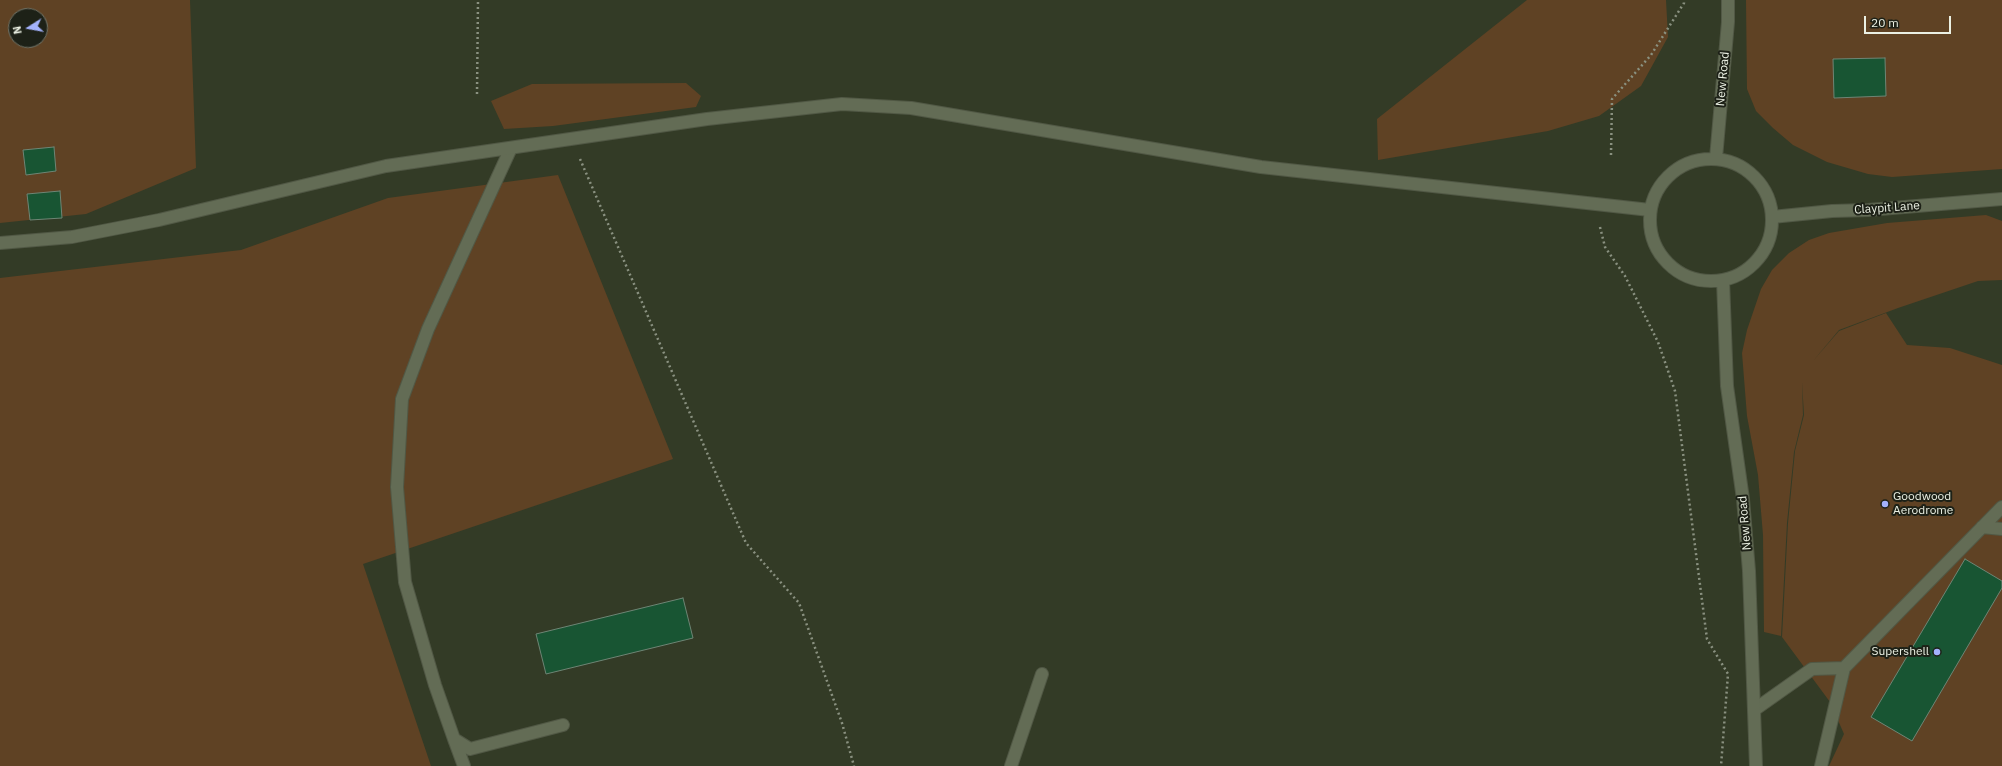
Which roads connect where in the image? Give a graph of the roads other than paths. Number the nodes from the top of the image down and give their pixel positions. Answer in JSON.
{"nodes":[{"id":1,"x":1728,"y":0,"type":"edge"},
{"id":2,"x":511,"y":148,"type":"junction"},
{"id":3,"x":1716,"y":158,"type":"junction"},
{"id":4,"x":2002,"y":199,"type":"edge"},
{"id":5,"x":1650,"y":210,"type":"junction"},
{"id":6,"x":1772,"y":217,"type":"junction"},
{"id":7,"x":0,"y":243,"type":"edge"},
{"id":8,"x":1723,"y":280,"type":"junction"},
{"id":9,"x":2002,"y":507,"type":"edge"},
{"id":10,"x":1982,"y":527,"type":"junction"},
{"id":11,"x":2002,"y":529,"type":"edge"},
{"id":12,"x":1844,"y":668,"type":"junction"},
{"id":13,"x":1042,"y":674,"type":"dead end"},
{"id":14,"x":1754,"y":710,"type":"junction"},
{"id":15,"x":563,"y":724,"type":"dead end"},
{"id":16,"x":454,"y":739,"type":"junction"},
{"id":17,"x":464,"y":766,"type":"edge"},
{"id":18,"x":1011,"y":766,"type":"edge"},
{"id":19,"x":1756,"y":766,"type":"edge"},
{"id":20,"x":1821,"y":766,"type":"edge"}],
"edges":[{"from":1,"to":3,"type":"street","name":"New Road"},
{"from":2,"to":5,"type":"street"},
{"from":2,"to":7,"type":"street"},
{"from":2,"to":16,"type":"street"},
{"from":3,"to":5,"type":"street"},
{"from":3,"to":6,"type":"street"},
{"from":4,"to":6,"type":"street","name":"Claypit Lane"},
{"from":5,"to":8,"type":"street"},
{"from":6,"to":8,"type":"street"},
{"from":8,"to":14,"type":"street","name":"New Road"},
{"from":9,"to":10,"type":"street"},
{"from":10,"to":11,"type":"street"},
{"from":10,"to":12,"type":"street"},
{"from":12,"to":14,"type":"street"},
{"from":12,"to":20,"type":"street"},
{"from":13,"to":18,"type":"street"},
{"from":14,"to":19,"type":"street","name":"New Road"},
{"from":15,"to":16,"type":"street"},
{"from":16,"to":17,"type":"street"}]}
